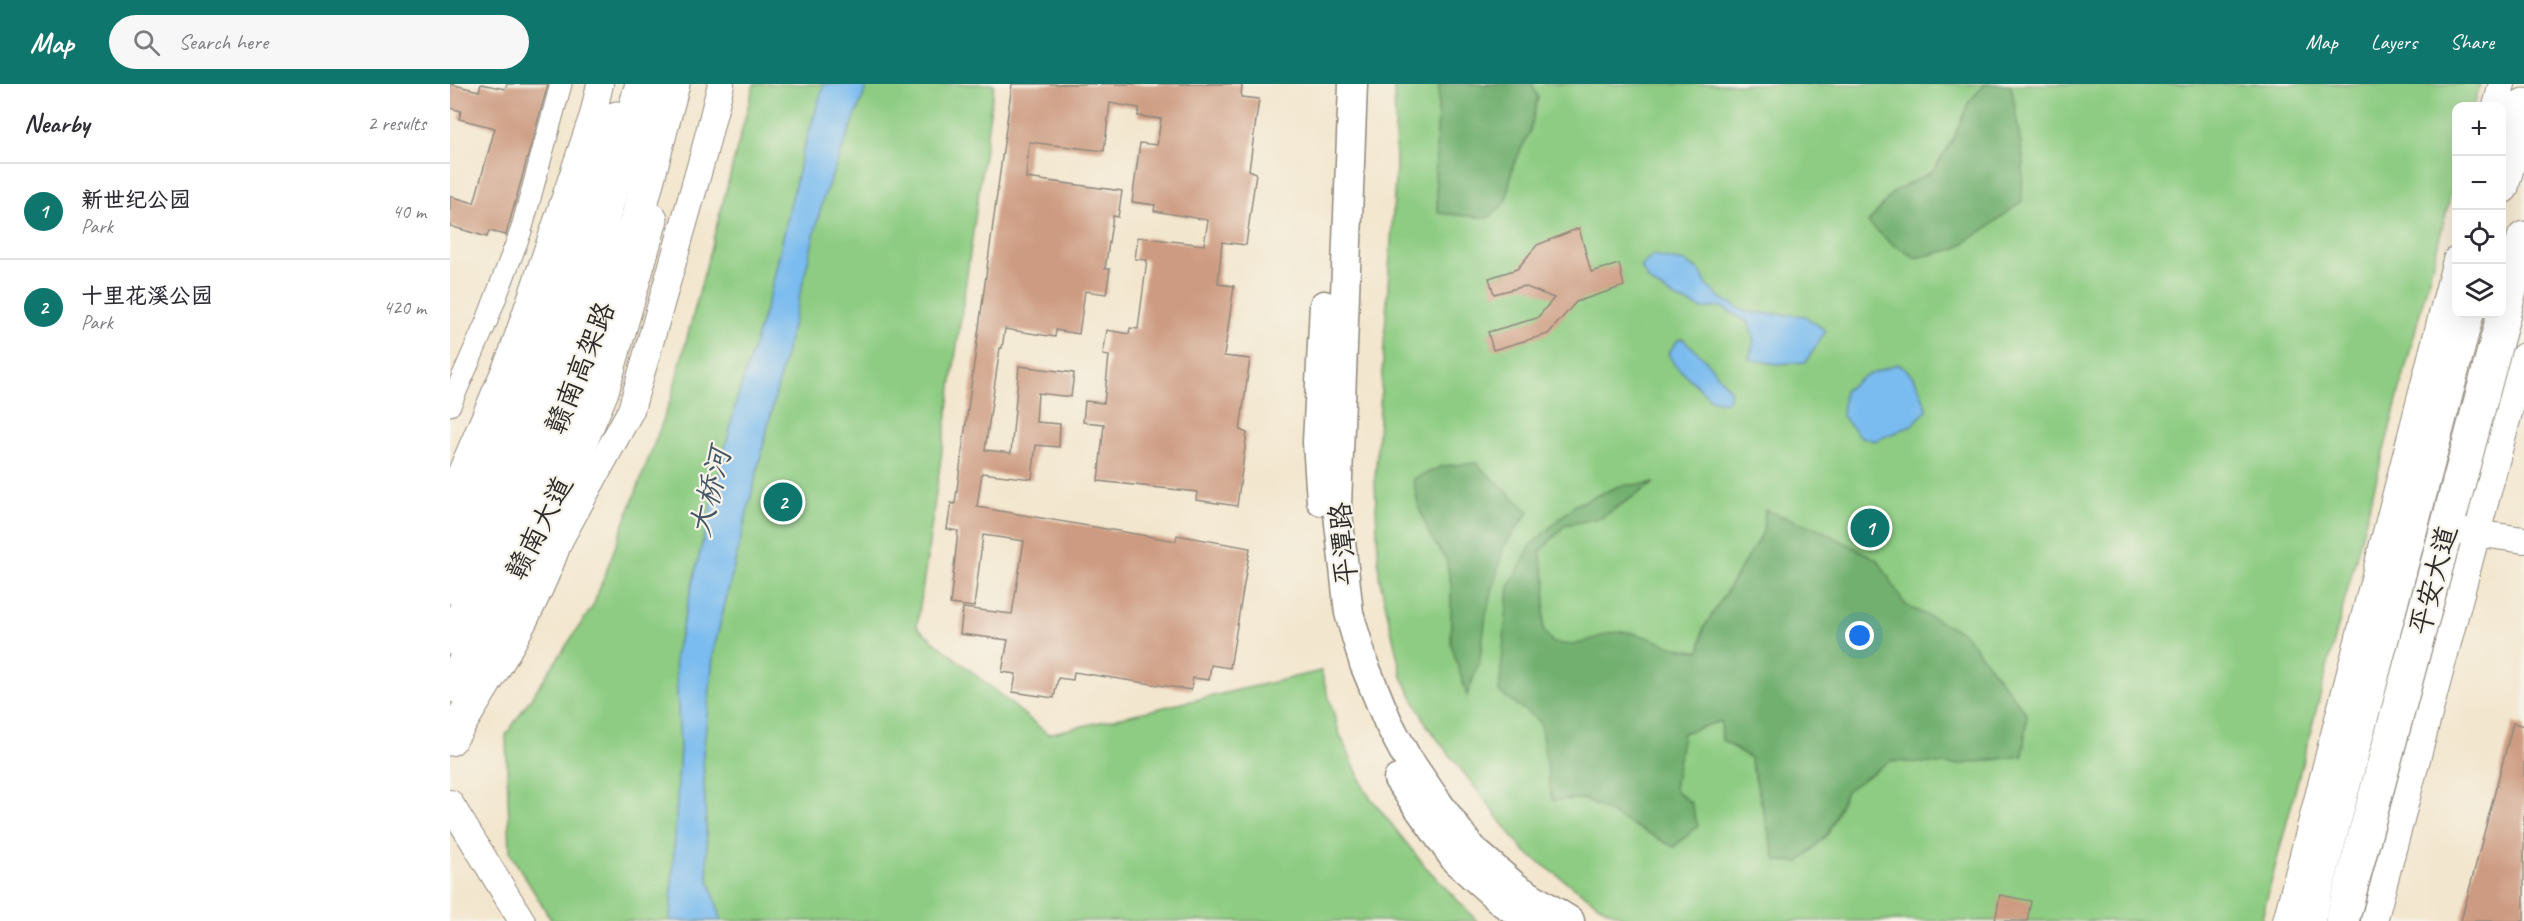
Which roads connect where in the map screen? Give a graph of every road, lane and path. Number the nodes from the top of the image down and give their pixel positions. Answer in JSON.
{"nodes":[{"id":1,"x":561,"y":84,"type":"edge"},
{"id":2,"x":600,"y":84,"type":"edge"},
{"id":3,"x":626,"y":84,"type":"edge"},
{"id":4,"x":642,"y":84,"type":"edge"},
{"id":5,"x":673,"y":84,"type":"edge"},
{"id":6,"x":689,"y":84,"type":"edge"},
{"id":7,"x":721,"y":84,"type":"edge"},
{"id":8,"x":1334,"y":84,"type":"edge"},
{"id":9,"x":1353,"y":84,"type":"edge"},
{"id":10,"x":2502,"y":84,"type":"edge"},
{"id":11,"x":2497,"y":102,"type":"edge"},
{"id":12,"x":2524,"y":105,"type":"edge"},
{"id":13,"x":2506,"y":172,"type":"edge"},
{"id":14,"x":2524,"y":238,"type":"edge"},
{"id":15,"x":2456,"y":264,"type":"edge"},
{"id":16,"x":2466,"y":318,"type":"edge"},
{"id":17,"x":2524,"y":356,"type":"edge"},
{"id":18,"x":530,"y":366,"type":"junction"},
{"id":19,"x":602,"y":391,"type":"junction"},
{"id":20,"x":450,"y":405,"type":"edge"},
{"id":21,"x":450,"y":498,"type":"edge"},
{"id":22,"x":450,"y":514,"type":"edge"},
{"id":23,"x":2462,"y":531,"type":"junction"},
{"id":24,"x":450,"y":537,"type":"edge"},
{"id":25,"x":2524,"y":540,"type":"edge"},
{"id":26,"x":551,"y":558,"type":"junction"},
{"id":27,"x":450,"y":587,"type":"edge"},
{"id":28,"x":450,"y":638,"type":"edge"},
{"id":29,"x":450,"y":686,"type":"edge"},
{"id":30,"x":450,"y":719,"type":"edge"},
{"id":31,"x":450,"y":739,"type":"edge"},
{"id":32,"x":450,"y":803,"type":"edge"},
{"id":33,"x":522,"y":921,"type":"edge"},
{"id":34,"x":1531,"y":921,"type":"edge"},
{"id":35,"x":1570,"y":921,"type":"edge"},
{"id":36,"x":2286,"y":921,"type":"edge"},
{"id":37,"x":2308,"y":921,"type":"edge"},
{"id":38,"x":2342,"y":921,"type":"edge"},
{"id":39,"x":2374,"y":921,"type":"edge"}],
"edges":[{"from":1,"to":20,"type":"street"},
{"from":2,"to":21,"type":"street"},
{"from":3,"to":18,"type":"main road"},
{"from":4,"to":27,"type":"main road","name":"赣南高架路"},
{"from":5,"to":28,"type":"main road","name":"赣南高架路"},
{"from":6,"to":19,"type":"main road","name":"赣南大道"},
{"from":7,"to":26,"type":"street"},
{"from":8,"to":34,"type":"main road","name":"平潭路"},
{"from":9,"to":35,"type":"main road","name":"平潭路"},
{"from":10,"to":11,"type":"street"},
{"from":12,"to":13,"type":"main road"},
{"from":14,"to":23,"type":"main road","name":"平安大道"},
{"from":15,"to":36,"type":"street","name":"平安大道"},
{"from":16,"to":37,"type":"main road","name":"平安大道"},
{"from":17,"to":23,"type":"street","name":"平安大道"},
{"from":18,"to":22,"type":"main road"},
{"from":18,"to":24,"type":"main road"},
{"from":19,"to":26,"type":"main road"},
{"from":19,"to":29,"type":"main road","name":"赣南大道"},
{"from":23,"to":25,"type":"street"},
{"from":23,"to":38,"type":"main road","name":"平安大道"},
{"from":23,"to":39,"type":"street","name":"平安大道"},
{"from":26,"to":30,"type":"street"},
{"from":26,"to":31,"type":"main road"},
{"from":32,"to":33,"type":"street"}]}
